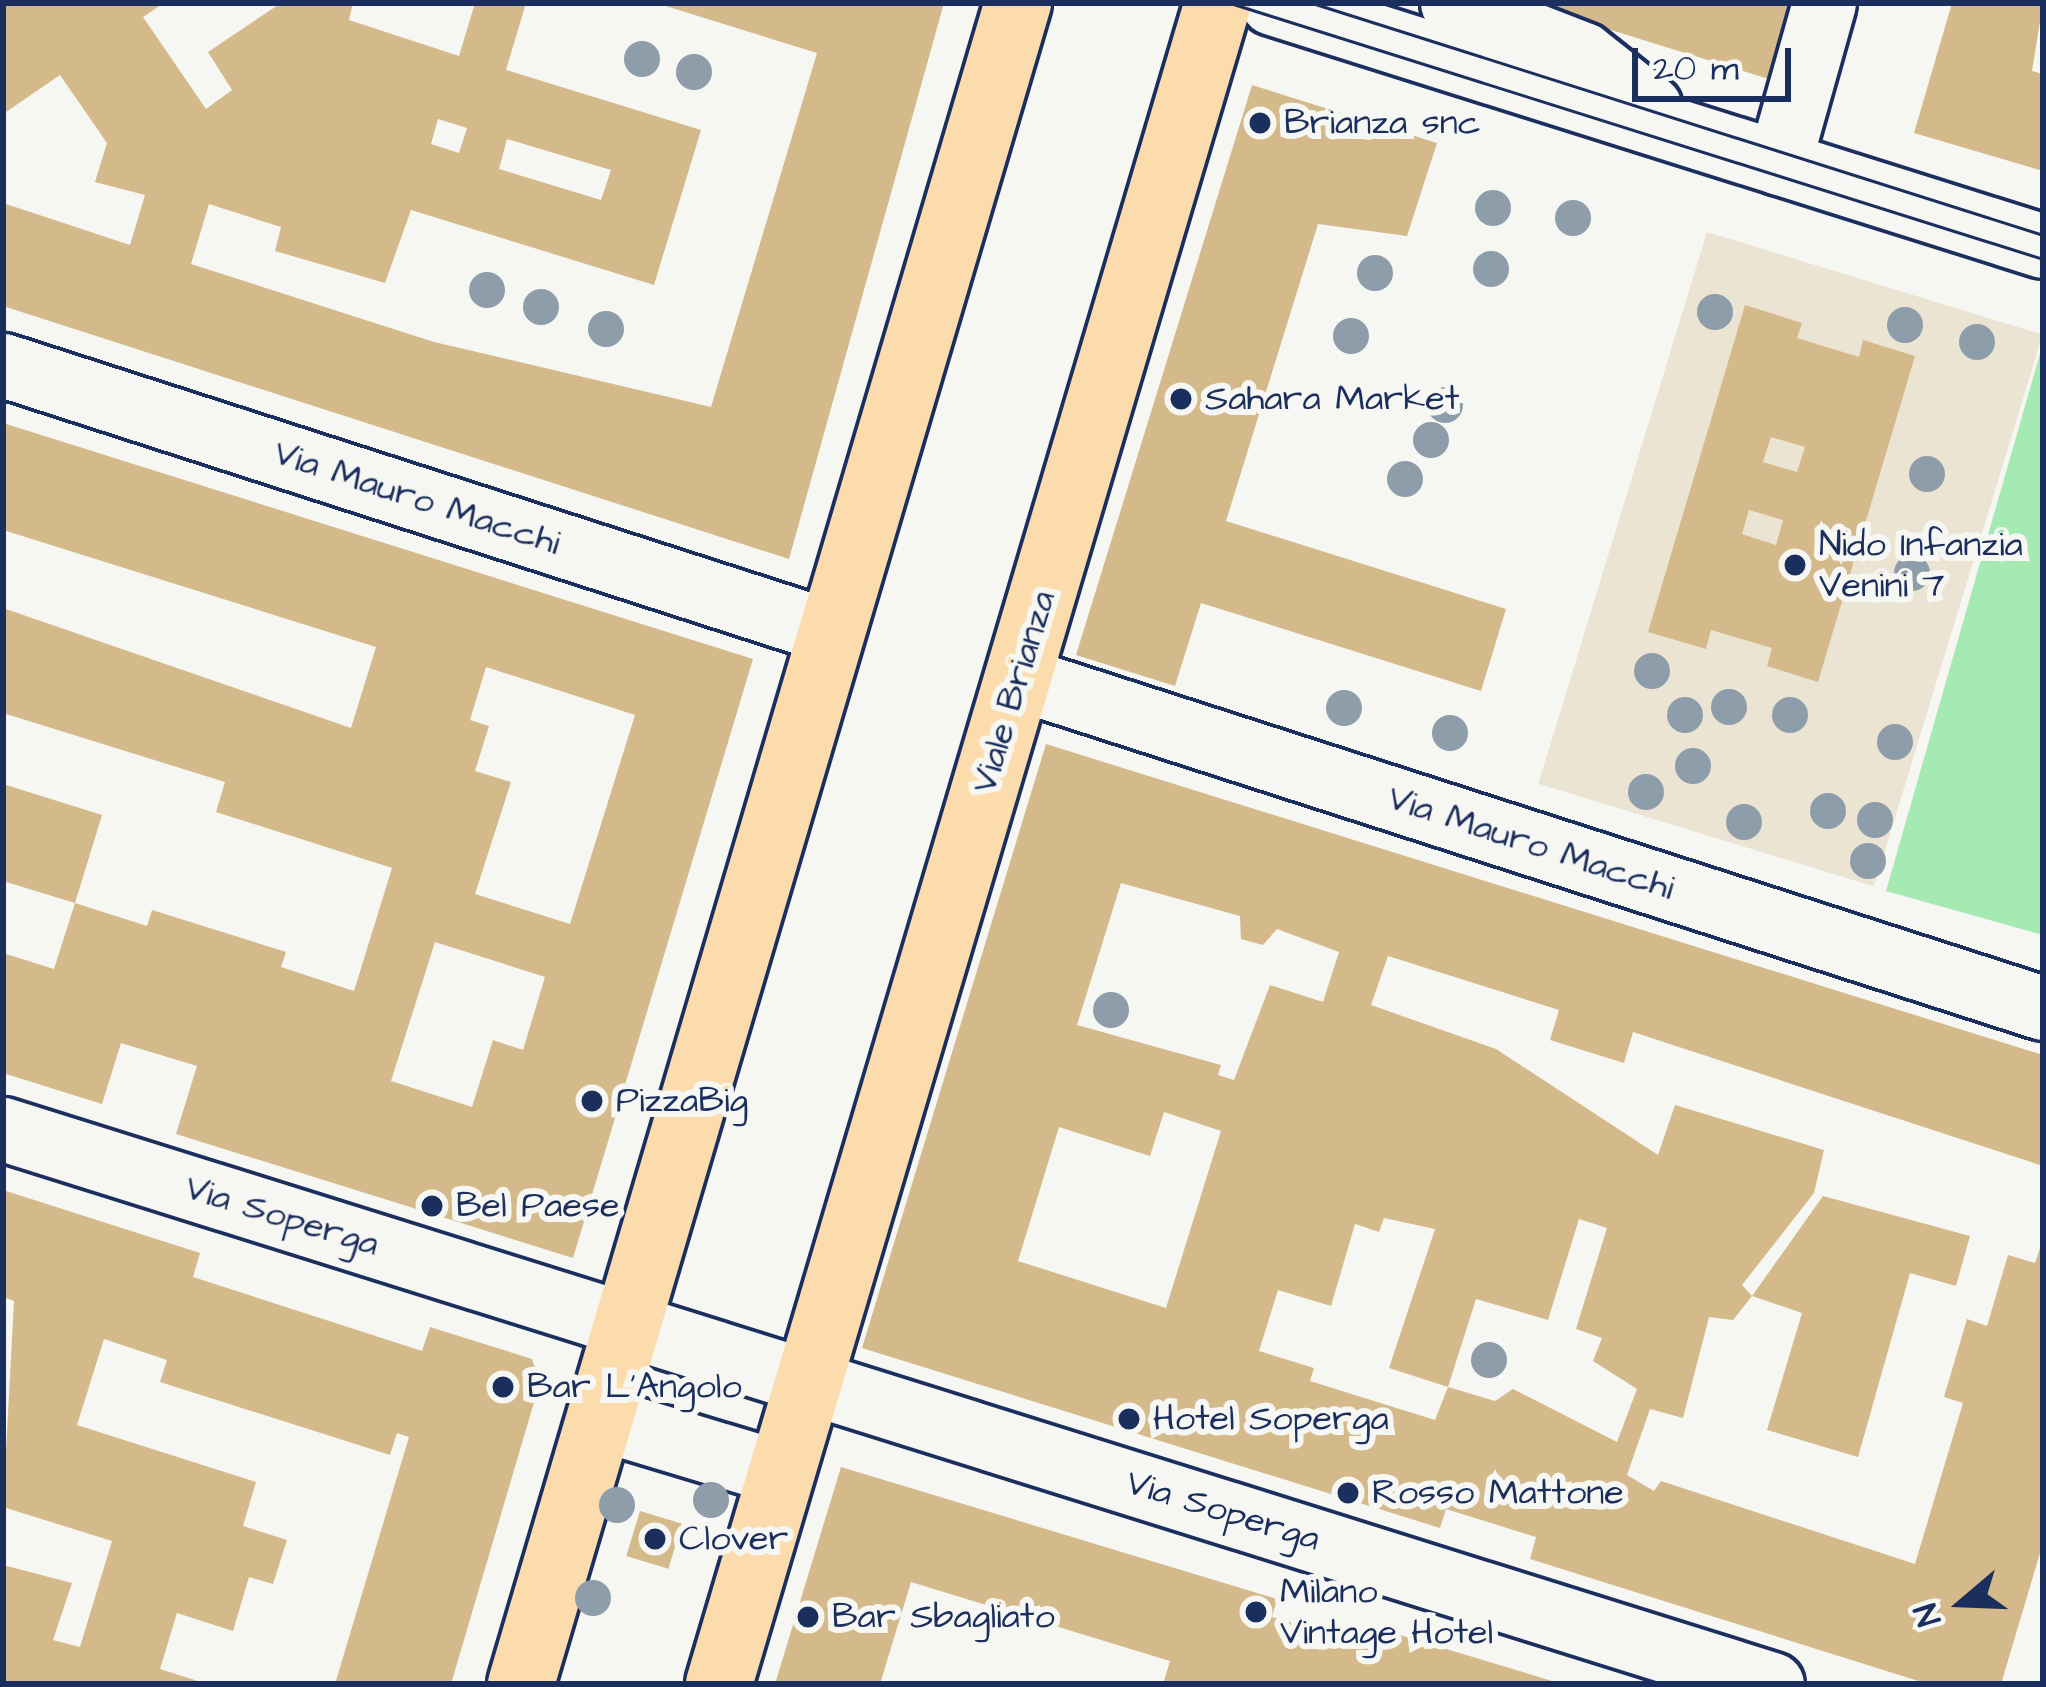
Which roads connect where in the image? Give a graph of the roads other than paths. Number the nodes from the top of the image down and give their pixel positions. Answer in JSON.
{"nodes":[{"id":1,"x":1018,"y":3,"type":"edge"},
{"id":2,"x":1218,"y":3,"type":"edge"},
{"id":3,"x":1272,"y":3,"type":"edge"},
{"id":4,"x":1452,"y":3,"type":"edge"},
{"id":5,"x":1824,"y":3,"type":"edge"},
{"id":6,"x":1679,"y":131,"type":"junction"},
{"id":7,"x":1779,"y":163,"type":"junction"},
{"id":8,"x":2043,"y":246,"type":"edge"},
{"id":9,"x":3,"y":365,"type":"edge"},
{"id":10,"x":831,"y":632,"type":"junction"},
{"id":11,"x":1018,"y":679,"type":"junction"},
{"id":12,"x":2043,"y":1008,"type":"edge"},
{"id":13,"x":3,"y":1129,"type":"edge"},
{"id":14,"x":628,"y":1325,"type":"junction"},
{"id":15,"x":811,"y":1382,"type":"junction"},
{"id":16,"x":599,"y":1418,"type":"junction"},
{"id":17,"x":782,"y":1473,"type":"junction"},
{"id":18,"x":520,"y":1684,"type":"edge"},
{"id":19,"x":719,"y":1684,"type":"edge"},
{"id":20,"x":1772,"y":1684,"type":"edge"}],
"edges":[{"from":1,"to":10,"type":"main road"},
{"from":2,"to":11,"type":"main road","name":"Viale Brianza"},
{"from":3,"to":6,"type":"street"},
{"from":4,"to":6,"type":"street"},
{"from":5,"to":7,"type":"street"},
{"from":6,"to":7,"type":"street"},
{"from":7,"to":8,"type":"street"},
{"from":9,"to":10,"type":"street","name":"Via Mauro Macchi"},
{"from":10,"to":14,"type":"main road"},
{"from":11,"to":12,"type":"street","name":"Via Mauro Macchi"},
{"from":11,"to":15,"type":"main road","name":"Viale Brianza"},
{"from":13,"to":14,"type":"street","name":"Via Soperga"},
{"from":14,"to":15,"type":"street"},
{"from":14,"to":16,"type":"main road"},
{"from":15,"to":17,"type":"main road","name":"Viale Brianza"},
{"from":15,"to":20,"type":"street","name":"Via Soperga"},
{"from":16,"to":17,"type":"street"},
{"from":16,"to":18,"type":"main road"},
{"from":17,"to":19,"type":"main road","name":"Viale Brianza"}]}
